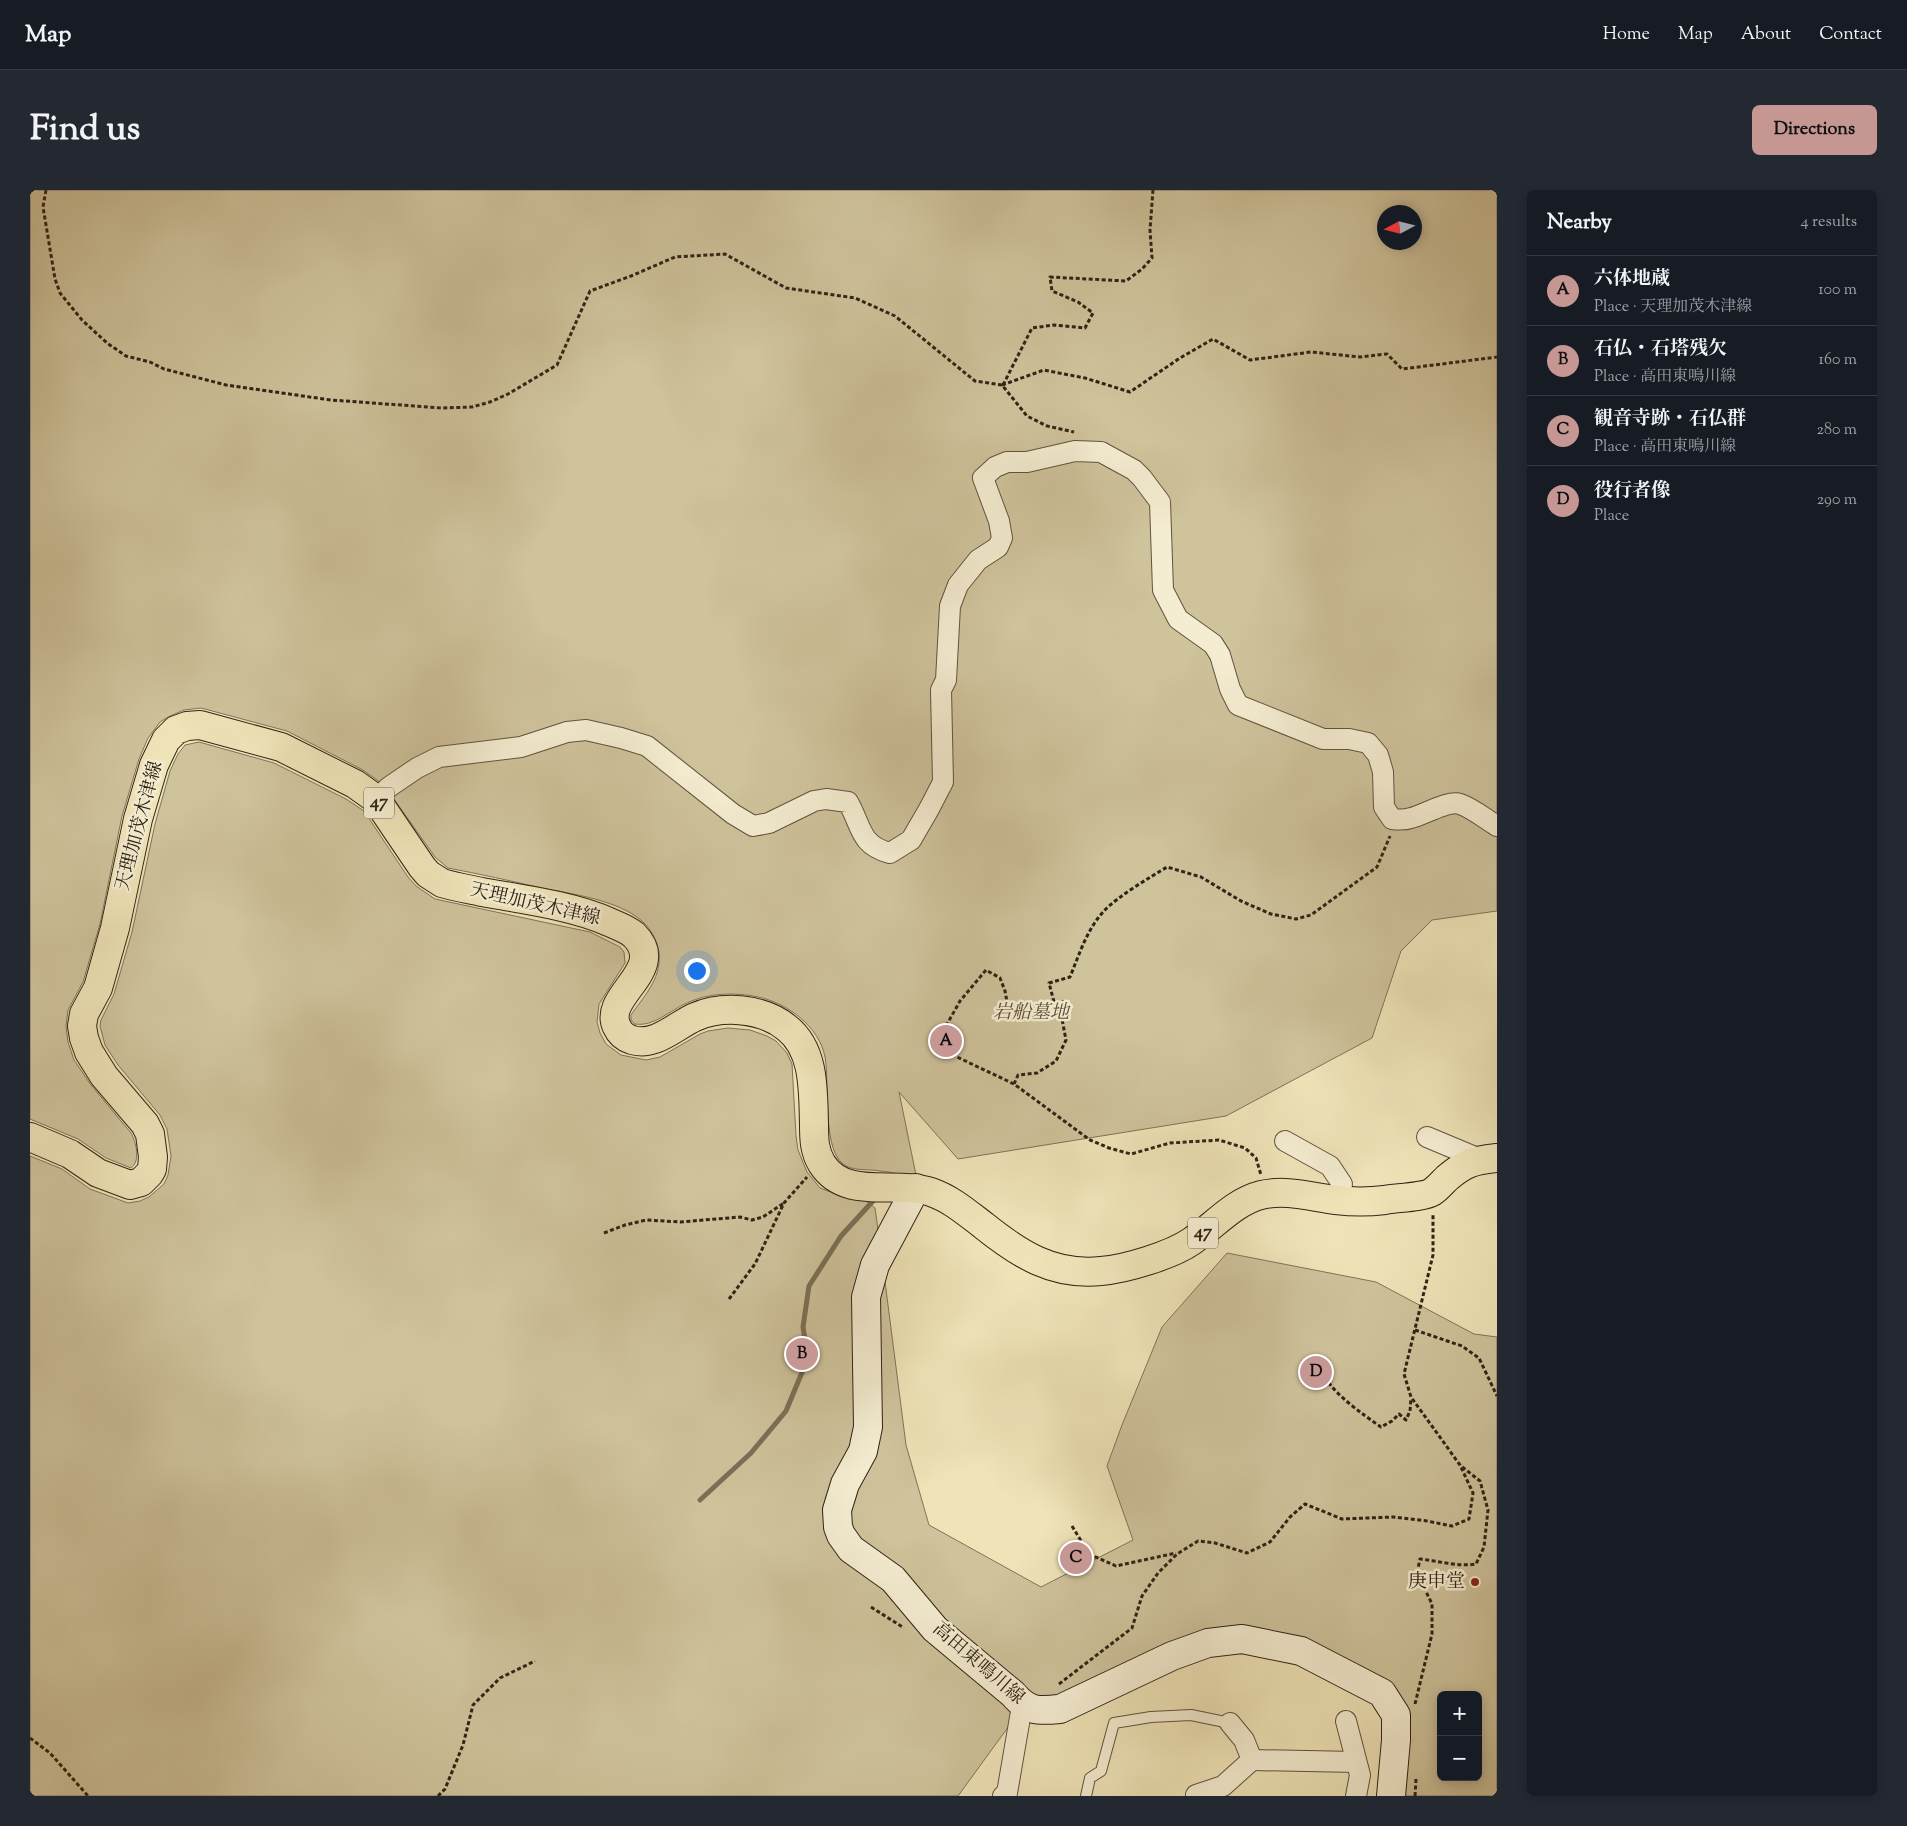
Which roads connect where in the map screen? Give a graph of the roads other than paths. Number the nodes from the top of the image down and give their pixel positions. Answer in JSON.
{"nodes":[{"id":1,"x":376,"y":799,"type":"junction"},
{"id":2,"x":1497,"y":826,"type":"edge"},
{"id":3,"x":30,"y":1137,"type":"edge"},
{"id":4,"x":1427,"y":1137,"type":"dead end"},
{"id":5,"x":1285,"y":1141,"type":"dead end"},
{"id":6,"x":1490,"y":1159,"type":"edge"},
{"id":7,"x":916,"y":1188,"type":"junction"},
{"id":8,"x":1339,"y":1201,"type":"junction"},
{"id":9,"x":1022,"y":1706,"type":"junction"},
{"id":10,"x":1346,"y":1721,"type":"dead end"},
{"id":11,"x":1230,"y":1723,"type":"joint"},
{"id":12,"x":1252,"y":1760,"type":"junction"},
{"id":13,"x":1358,"y":1769,"type":"junction"},
{"id":14,"x":1009,"y":1795,"type":"edge"},
{"id":15,"x":1196,"y":1795,"type":"edge"},
{"id":16,"x":1086,"y":1796,"type":"edge"},
{"id":17,"x":1347,"y":1796,"type":"edge"},
{"id":18,"x":1356,"y":1796,"type":"edge"},
{"id":19,"x":1391,"y":1796,"type":"edge"}],
"edges":[{"from":1,"to":2,"type":"street"},
{"from":1,"to":3,"type":"main road","name":"天理加茂木津線","number":"47"},
{"from":1,"to":7,"type":"main road","name":"天理加茂木津線","number":"47"},
{"from":4,"to":6,"type":"street"},
{"from":5,"to":8,"type":"street"},
{"from":6,"to":8,"type":"main road","name":"天理加茂木津線","number":"47"},
{"from":7,"to":8,"type":"main road","name":"天理加茂木津線","number":"47"},
{"from":7,"to":9,"type":"main road","name":"高田東鳴川線"},
{"from":9,"to":14,"type":"street"},
{"from":9,"to":19,"type":"main road","name":"高田東鳴川線"},
{"from":10,"to":13,"type":"street"},
{"from":11,"to":12,"type":"street"},
{"from":11,"to":16,"type":"lane"},
{"from":12,"to":13,"type":"street"},
{"from":12,"to":15,"type":"street"},
{"from":13,"to":17,"type":"street"},
{"from":13,"to":18,"type":"street"}]}
